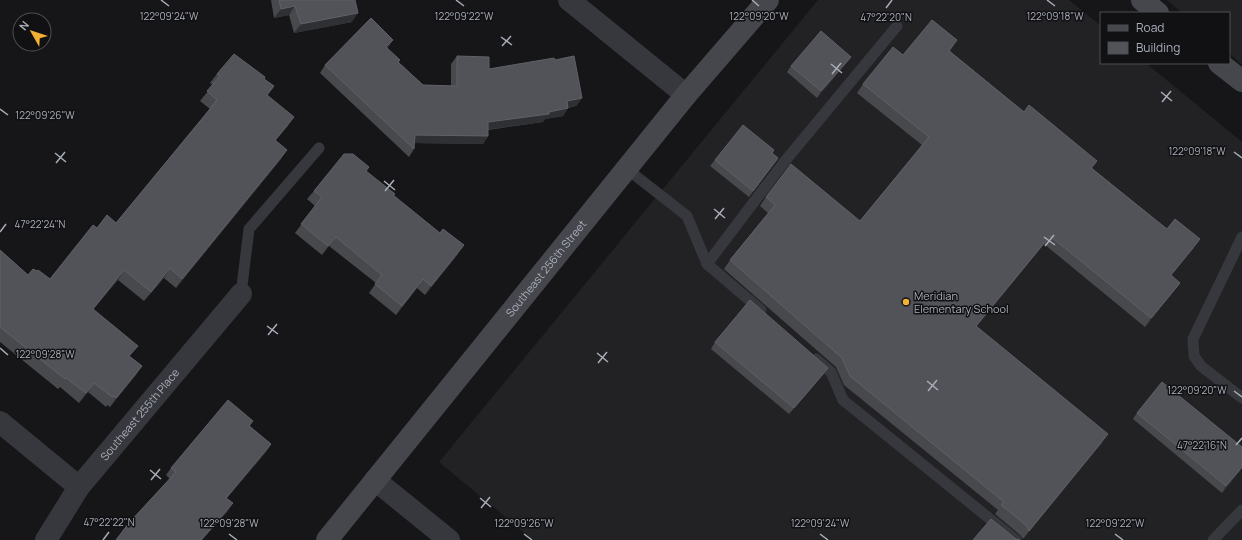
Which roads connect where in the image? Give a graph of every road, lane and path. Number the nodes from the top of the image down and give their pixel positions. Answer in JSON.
{"nodes":[{"id":1,"x":569,"y":0,"type":"edge"},
{"id":2,"x":768,"y":0,"type":"edge"},
{"id":3,"x":1142,"y":0,"type":"edge"},
{"id":4,"x":1157,"y":12,"type":"edge"},
{"id":5,"x":897,"y":26,"type":"dead end"},
{"id":6,"x":686,"y":95,"type":"junction"},
{"id":7,"x":319,"y":148,"type":"dead end"},
{"id":8,"x":627,"y":168,"type":"junction"},
{"id":9,"x":1242,"y":237,"type":"edge"},
{"id":10,"x":708,"y":264,"type":"junction"},
{"id":11,"x":241,"y":294,"type":"joint"},
{"id":12,"x":766,"y":316,"type":"edge"},
{"id":13,"x":808,"y":352,"type":"edge"},
{"id":14,"x":1242,"y":398,"type":"edge"},
{"id":15,"x":0,"y":422,"type":"edge"},
{"id":16,"x":375,"y":480,"type":"junction"},
{"id":17,"x":79,"y":487,"type":"junction"},
{"id":18,"x":1242,"y":510,"type":"edge"},
{"id":19,"x":46,"y":540,"type":"edge"},
{"id":20,"x":327,"y":540,"type":"edge"},
{"id":21,"x":449,"y":540,"type":"edge"},
{"id":22,"x":1016,"y":540,"type":"edge"},
{"id":23,"x":1213,"y":540,"type":"edge"}],
"edges":[{"from":1,"to":6,"type":"street"},
{"from":2,"to":6,"type":"main road","name":"Southeast 256th Street"},
{"from":3,"to":4,"type":"main road"},
{"from":5,"to":10,"type":"lane"},
{"from":6,"to":8,"type":"main road","name":"Southeast 256th Street"},
{"from":7,"to":11,"type":"lane"},
{"from":8,"to":10,"type":"lane"},
{"from":8,"to":16,"type":"main road","name":"Southeast 256th Street"},
{"from":9,"to":14,"type":"lane"},
{"from":10,"to":12,"type":"lane"},
{"from":11,"to":17,"type":"street","name":"Southeast 255th Place"},
{"from":13,"to":22,"type":"lane"},
{"from":15,"to":17,"type":"street"},
{"from":16,"to":20,"type":"main road","name":"Southeast 256th Street"},
{"from":16,"to":21,"type":"street"},
{"from":17,"to":19,"type":"street","name":"Southeast 255th Place"},
{"from":18,"to":23,"type":"lane"}]}
